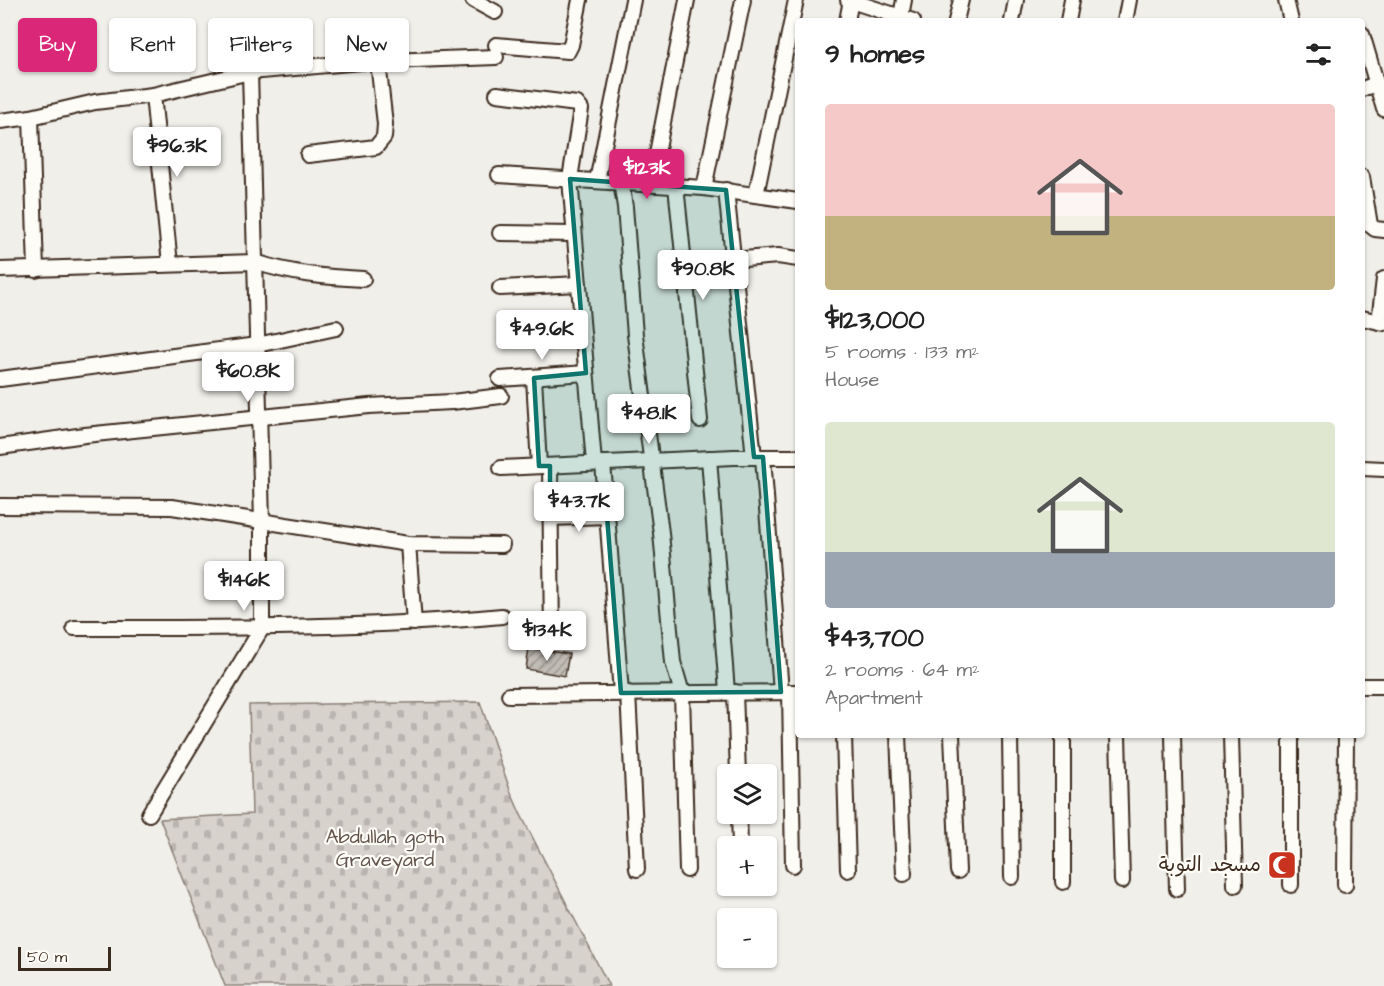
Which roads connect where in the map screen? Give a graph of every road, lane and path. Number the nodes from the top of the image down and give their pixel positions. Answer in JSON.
{"nodes":[{"id":1,"x":473,"y":0,"type":"edge"},
{"id":2,"x":580,"y":0,"type":"edge"},
{"id":3,"x":633,"y":0,"type":"edge"},
{"id":4,"x":687,"y":0,"type":"edge"},
{"id":5,"x":742,"y":0,"type":"edge"},
{"id":6,"x":795,"y":0,"type":"edge"},
{"id":7,"x":850,"y":0,"type":"edge"},
{"id":8,"x":904,"y":0,"type":"edge"},
{"id":9,"x":961,"y":0,"type":"edge"},
{"id":10,"x":1016,"y":0,"type":"edge"},
{"id":11,"x":1072,"y":0,"type":"edge"},
{"id":12,"x":1130,"y":0,"type":"edge"},
{"id":13,"x":1286,"y":0,"type":"edge"},
{"id":14,"x":495,"y":12,"type":"dead end"},
{"id":15,"x":847,"y":18,"type":"edge"},
{"id":16,"x":900,"y":18,"type":"edge"},
{"id":17,"x":905,"y":18,"type":"edge"},
{"id":18,"x":957,"y":18,"type":"edge"},
{"id":19,"x":1013,"y":18,"type":"edge"},
{"id":20,"x":1069,"y":18,"type":"edge"},
{"id":21,"x":1126,"y":18,"type":"edge"},
{"id":22,"x":1290,"y":18,"type":"edge"},
{"id":23,"x":1365,"y":45,"type":"edge"},
{"id":24,"x":409,"y":59,"type":"edge"},
{"id":25,"x":250,"y":72,"type":"joint"},
{"id":26,"x":379,"y":72,"type":"edge"},
{"id":27,"x":1376,"y":84,"type":"junction"},
{"id":28,"x":1365,"y":88,"type":"edge"},
{"id":29,"x":497,"y":94,"type":"dead end"},
{"id":30,"x":153,"y":95,"type":"junction"},
{"id":31,"x":1384,"y":108,"type":"edge"},
{"id":32,"x":31,"y":117,"type":"junction"},
{"id":33,"x":0,"y":122,"type":"edge"},
{"id":34,"x":308,"y":155,"type":"dead end"},
{"id":35,"x":499,"y":175,"type":"dead end"},
{"id":36,"x":570,"y":179,"type":"junction"},
{"id":37,"x":597,"y":181,"type":"junction"},
{"id":38,"x":621,"y":182,"type":"junction"},
{"id":39,"x":651,"y":184,"type":"junction"},
{"id":40,"x":676,"y":186,"type":"junction"},
{"id":41,"x":704,"y":188,"type":"junction"},
{"id":42,"x":726,"y":190,"type":"junction"},
{"id":43,"x":756,"y":195,"type":"junction"},
{"id":44,"x":1365,"y":195,"type":"edge"},
{"id":45,"x":795,"y":201,"type":"edge"},
{"id":46,"x":1384,"y":230,"type":"edge"},
{"id":47,"x":500,"y":233,"type":"dead end"},
{"id":48,"x":574,"y":234,"type":"junction"},
{"id":49,"x":795,"y":259,"type":"edge"},
{"id":50,"x":734,"y":260,"type":"junction"},
{"id":51,"x":255,"y":262,"type":"junction"},
{"id":52,"x":170,"y":264,"type":"junction"},
{"id":53,"x":0,"y":270,"type":"edge"},
{"id":54,"x":36,"y":270,"type":"junction"},
{"id":55,"x":363,"y":279,"type":"dead end"},
{"id":56,"x":1384,"y":279,"type":"edge"},
{"id":57,"x":579,"y":284,"type":"junction"},
{"id":58,"x":500,"y":288,"type":"dead end"},
{"id":59,"x":1365,"y":319,"type":"edge"},
{"id":60,"x":1382,"y":323,"type":"edge"},
{"id":61,"x":336,"y":328,"type":"dead end"},
{"id":62,"x":257,"y":345,"type":"junction"},
{"id":63,"x":586,"y":373,"type":"junction"},
{"id":64,"x":534,"y":378,"type":"junction"},
{"id":65,"x":0,"y":379,"type":"edge"},
{"id":66,"x":500,"y":379,"type":"dead end"},
{"id":67,"x":501,"y":396,"type":"dead end"},
{"id":68,"x":259,"y":418,"type":"junction"},
{"id":69,"x":700,"y":420,"type":"dead end"},
{"id":70,"x":0,"y":447,"type":"edge"},
{"id":71,"x":758,"y":457,"type":"junction"},
{"id":72,"x":795,"y":457,"type":"edge"},
{"id":73,"x":709,"y":458,"type":"junction"},
{"id":74,"x":651,"y":461,"type":"junction"},
{"id":75,"x":598,"y":463,"type":"junction"},
{"id":76,"x":544,"y":466,"type":"junction"},
{"id":77,"x":501,"y":468,"type":"dead end"},
{"id":78,"x":1365,"y":468,"type":"edge"},
{"id":79,"x":1384,"y":469,"type":"edge"},
{"id":80,"x":0,"y":506,"type":"edge"},
{"id":81,"x":607,"y":516,"type":"junction"},
{"id":82,"x":550,"y":518,"type":"junction"},
{"id":83,"x":262,"y":522,"type":"junction"},
{"id":84,"x":408,"y":544,"type":"junction"},
{"id":85,"x":501,"y":545,"type":"dead end"},
{"id":86,"x":502,"y":616,"type":"dead end"},
{"id":87,"x":414,"y":623,"type":"junction"},
{"id":88,"x":74,"y":628,"type":"dead end"},
{"id":89,"x":262,"y":628,"type":"junction"},
{"id":90,"x":552,"y":637,"type":"dead end"},
{"id":91,"x":1365,"y":686,"type":"edge"},
{"id":92,"x":1384,"y":686,"type":"edge"},
{"id":93,"x":731,"y":692,"type":"junction"},
{"id":94,"x":790,"y":692,"type":"edge"},
{"id":95,"x":625,"y":693,"type":"junction"},
{"id":96,"x":682,"y":693,"type":"junction"},
{"id":97,"x":508,"y":695,"type":"dead end"},
{"id":98,"x":844,"y":738,"type":"edge"},
{"id":99,"x":898,"y":738,"type":"edge"},
{"id":100,"x":952,"y":738,"type":"edge"},
{"id":101,"x":1010,"y":738,"type":"edge"},
{"id":102,"x":1063,"y":738,"type":"edge"},
{"id":103,"x":1118,"y":738,"type":"edge"},
{"id":104,"x":1173,"y":738,"type":"edge"},
{"id":105,"x":1231,"y":738,"type":"edge"},
{"id":106,"x":1291,"y":738,"type":"edge"},
{"id":107,"x":1346,"y":738,"type":"edge"},
{"id":108,"x":737,"y":764,"type":"edge"},
{"id":109,"x":149,"y":814,"type":"dead end"},
{"id":110,"x":794,"y":865,"type":"dead end"},
{"id":111,"x":638,"y":869,"type":"dead end"},
{"id":112,"x":687,"y":870,"type":"dead end"},
{"id":113,"x":848,"y":870,"type":"dead end"},
{"id":114,"x":958,"y":871,"type":"dead end"},
{"id":115,"x":904,"y":874,"type":"dead end"},
{"id":116,"x":1012,"y":877,"type":"dead end"},
{"id":117,"x":1122,"y":880,"type":"dead end"},
{"id":118,"x":1063,"y":882,"type":"dead end"},
{"id":119,"x":1236,"y":885,"type":"dead end"},
{"id":120,"x":1291,"y":885,"type":"dead end"},
{"id":121,"x":1345,"y":885,"type":"dead end"},
{"id":122,"x":1177,"y":889,"type":"dead end"}],
"edges":[{"from":1,"to":14,"type":"street"},
{"from":2,"to":24,"type":"street"},
{"from":3,"to":37,"type":"street"},
{"from":4,"to":39,"type":"street"},
{"from":5,"to":41,"type":"street"},
{"from":6,"to":43,"type":"street"},
{"from":7,"to":15,"type":"street"},
{"from":7,"to":16,"type":"street"},
{"from":8,"to":17,"type":"street"},
{"from":9,"to":18,"type":"street"},
{"from":10,"to":19,"type":"street"},
{"from":11,"to":20,"type":"street"},
{"from":12,"to":21,"type":"street"},
{"from":13,"to":22,"type":"street"},
{"from":23,"to":27,"type":"street"},
{"from":25,"to":30,"type":"street"},
{"from":25,"to":51,"type":"street"},
{"from":26,"to":34,"type":"street"},
{"from":27,"to":28,"type":"street"},
{"from":27,"to":31,"type":"street"},
{"from":29,"to":36,"type":"street"},
{"from":30,"to":32,"type":"street"},
{"from":30,"to":52,"type":"street"},
{"from":32,"to":33,"type":"street"},
{"from":32,"to":54,"type":"street"},
{"from":35,"to":36,"type":"street"},
{"from":36,"to":37,"type":"street"},
{"from":36,"to":48,"type":"street"},
{"from":37,"to":38,"type":"street"},
{"from":38,"to":39,"type":"street"},
{"from":38,"to":74,"type":"street"},
{"from":39,"to":40,"type":"street"},
{"from":40,"to":41,"type":"street"},
{"from":40,"to":69,"type":"street"},
{"from":41,"to":42,"type":"street"},
{"from":42,"to":43,"type":"street"},
{"from":42,"to":50,"type":"street"},
{"from":43,"to":45,"type":"street"},
{"from":44,"to":46,"type":"street"},
{"from":47,"to":48,"type":"street"},
{"from":48,"to":57,"type":"street"},
{"from":49,"to":50,"type":"street"},
{"from":50,"to":71,"type":"street"},
{"from":51,"to":52,"type":"street"},
{"from":51,"to":55,"type":"street"},
{"from":51,"to":62,"type":"street"},
{"from":52,"to":54,"type":"street"},
{"from":53,"to":54,"type":"street"},
{"from":56,"to":60,"type":"street"},
{"from":57,"to":58,"type":"street"},
{"from":57,"to":63,"type":"street"},
{"from":59,"to":60,"type":"street"},
{"from":61,"to":62,"type":"street"},
{"from":62,"to":65,"type":"street"},
{"from":62,"to":68,"type":"street"},
{"from":63,"to":64,"type":"street"},
{"from":63,"to":75,"type":"street"},
{"from":64,"to":66,"type":"street"},
{"from":64,"to":76,"type":"street"},
{"from":67,"to":68,"type":"street"},
{"from":68,"to":70,"type":"street"},
{"from":68,"to":83,"type":"street"},
{"from":71,"to":72,"type":"street"},
{"from":71,"to":73,"type":"street"},
{"from":71,"to":94,"type":"street"},
{"from":73,"to":74,"type":"street"},
{"from":73,"to":93,"type":"street"},
{"from":74,"to":75,"type":"street"},
{"from":74,"to":96,"type":"street"},
{"from":75,"to":76,"type":"street"},
{"from":75,"to":81,"type":"street"},
{"from":76,"to":77,"type":"street"},
{"from":76,"to":82,"type":"street"},
{"from":78,"to":79,"type":"street"},
{"from":80,"to":83,"type":"street"},
{"from":81,"to":82,"type":"street"},
{"from":81,"to":95,"type":"street"},
{"from":82,"to":90,"type":"street"},
{"from":83,"to":84,"type":"street"},
{"from":83,"to":89,"type":"street"},
{"from":84,"to":85,"type":"street"},
{"from":84,"to":87,"type":"street"},
{"from":86,"to":87,"type":"street"},
{"from":87,"to":89,"type":"street"},
{"from":88,"to":89,"type":"street"},
{"from":89,"to":109,"type":"street"},
{"from":91,"to":92,"type":"street"},
{"from":93,"to":94,"type":"street"},
{"from":93,"to":96,"type":"street"},
{"from":93,"to":108,"type":"street"},
{"from":94,"to":110,"type":"street"},
{"from":95,"to":96,"type":"street"},
{"from":95,"to":97,"type":"street"},
{"from":95,"to":111,"type":"street"},
{"from":96,"to":112,"type":"street"},
{"from":98,"to":113,"type":"street"},
{"from":99,"to":115,"type":"street"},
{"from":100,"to":114,"type":"street"},
{"from":101,"to":116,"type":"street"},
{"from":102,"to":118,"type":"street"},
{"from":103,"to":117,"type":"street"},
{"from":104,"to":122,"type":"street"},
{"from":105,"to":119,"type":"street"},
{"from":106,"to":120,"type":"street"},
{"from":107,"to":121,"type":"street"}]}
